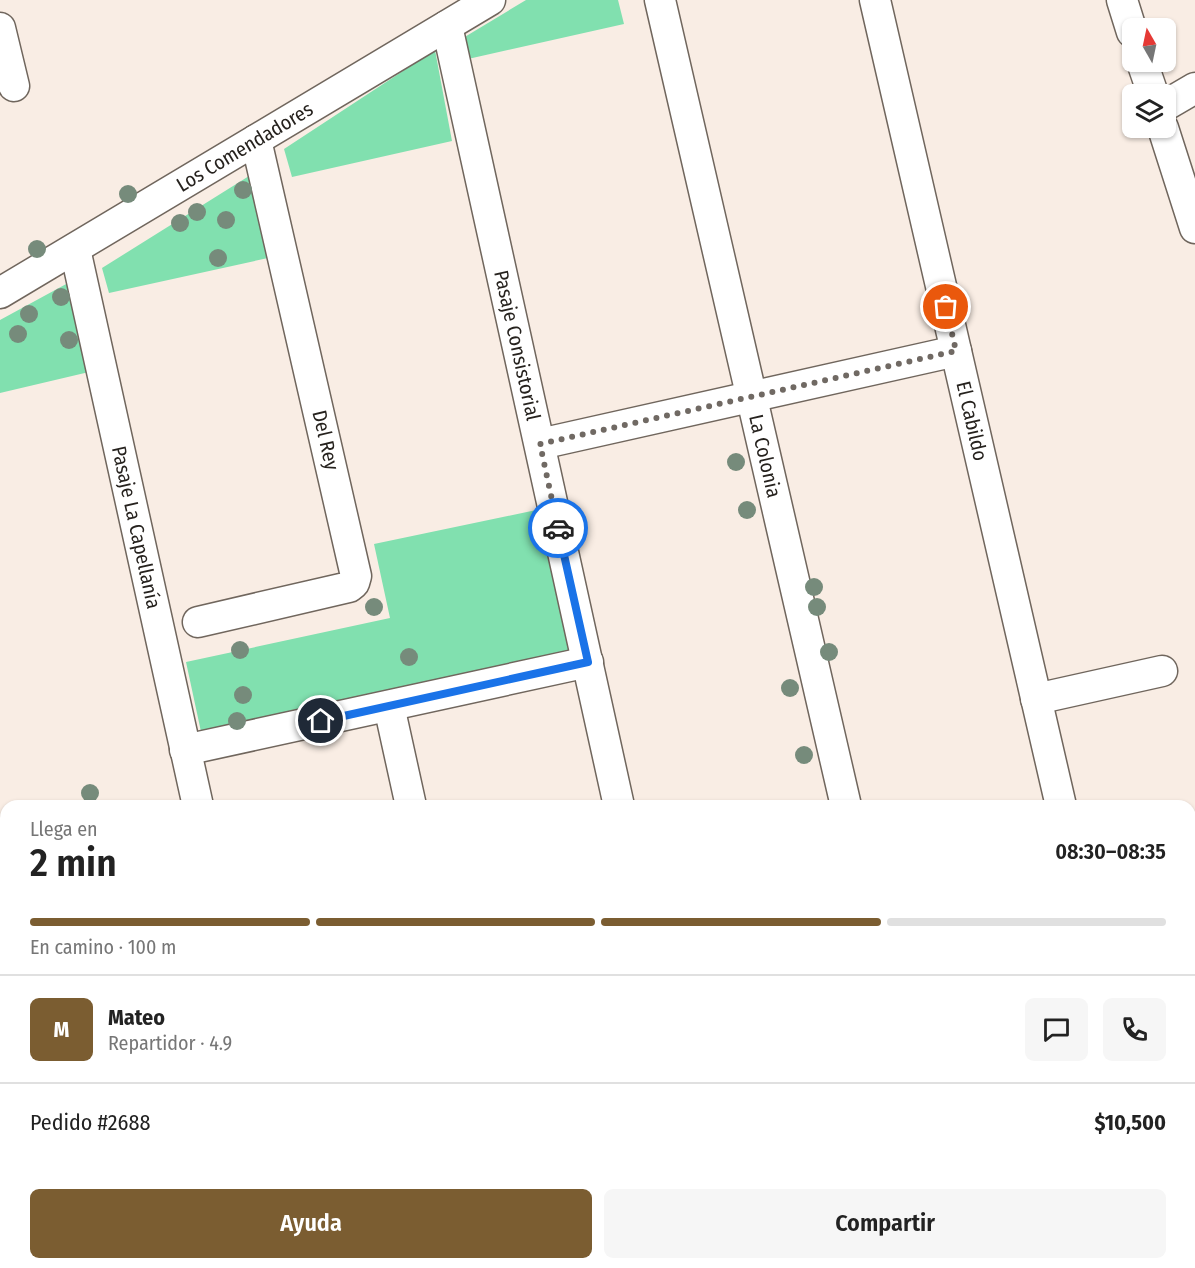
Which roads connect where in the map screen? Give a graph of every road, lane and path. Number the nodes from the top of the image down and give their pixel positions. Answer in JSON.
{"nodes":[{"id":1,"x":490,"y":0,"type":"edge"},
{"id":2,"x":660,"y":0,"type":"edge"},
{"id":3,"x":875,"y":0,"type":"edge"},
{"id":4,"x":1122,"y":0,"type":"edge"},
{"id":5,"x":1128,"y":18,"type":"edge"},
{"id":6,"x":447,"y":26,"type":"junction"},
{"id":7,"x":0,"y":28,"type":"edge"},
{"id":8,"x":14,"y":86,"type":"dead end"},
{"id":9,"x":1195,"y":88,"type":"edge"},
{"id":10,"x":1176,"y":99,"type":"edge"},
{"id":11,"x":1166,"y":138,"type":"edge"},
{"id":12,"x":256,"y":140,"type":"junction"},
{"id":13,"x":1195,"y":228,"type":"edge"},
{"id":14,"x":75,"y":249,"type":"junction"},
{"id":15,"x":0,"y":293,"type":"edge"},
{"id":16,"x":956,"y":351,"type":"junction"},
{"id":17,"x":751,"y":397,"type":"junction"},
{"id":18,"x":540,"y":444,"type":"junction"},
{"id":19,"x":198,"y":622,"type":"dead end"},
{"id":20,"x":588,"y":662,"type":"junction"},
{"id":21,"x":1162,"y":671,"type":"dead end"},
{"id":22,"x":1036,"y":699,"type":"junction"},
{"id":23,"x":388,"y":706,"type":"junction"},
{"id":24,"x":185,"y":750,"type":"junction"},
{"id":25,"x":197,"y":800,"type":"edge"},
{"id":26,"x":410,"y":800,"type":"edge"},
{"id":27,"x":618,"y":800,"type":"edge"},
{"id":28,"x":845,"y":800,"type":"edge"},
{"id":29,"x":1060,"y":800,"type":"edge"}],
"edges":[{"from":1,"to":6,"type":"street","name":"Los Comendadores"},
{"from":2,"to":17,"type":"street","name":"La Colonia"},
{"from":3,"to":16,"type":"street","name":"El Cabildo"},
{"from":4,"to":5,"type":"street"},
{"from":6,"to":12,"type":"street","name":"Los Comendadores"},
{"from":6,"to":18,"type":"street","name":"Pasaje Consistorial"},
{"from":7,"to":8,"type":"street"},
{"from":9,"to":10,"type":"street"},
{"from":11,"to":13,"type":"street"},
{"from":12,"to":14,"type":"street","name":"Los Comendadores"},
{"from":12,"to":19,"type":"street","name":"Del Rey"},
{"from":14,"to":15,"type":"street","name":"Los Comendadores"},
{"from":14,"to":24,"type":"street","name":"Pasaje La Capellanía"},
{"from":16,"to":17,"type":"street"},
{"from":16,"to":22,"type":"street","name":"El Cabildo"},
{"from":17,"to":18,"type":"street"},
{"from":17,"to":28,"type":"street","name":"La Colonia"},
{"from":18,"to":20,"type":"street","name":"Pasaje Consistorial"},
{"from":20,"to":23,"type":"street"},
{"from":20,"to":27,"type":"street","name":"Pasaje Consistorial"},
{"from":21,"to":22,"type":"street"},
{"from":22,"to":29,"type":"street","name":"El Cabildo"},
{"from":23,"to":24,"type":"street"},
{"from":23,"to":26,"type":"street"},
{"from":24,"to":25,"type":"street","name":"Pasaje La Capellanía"}]}
